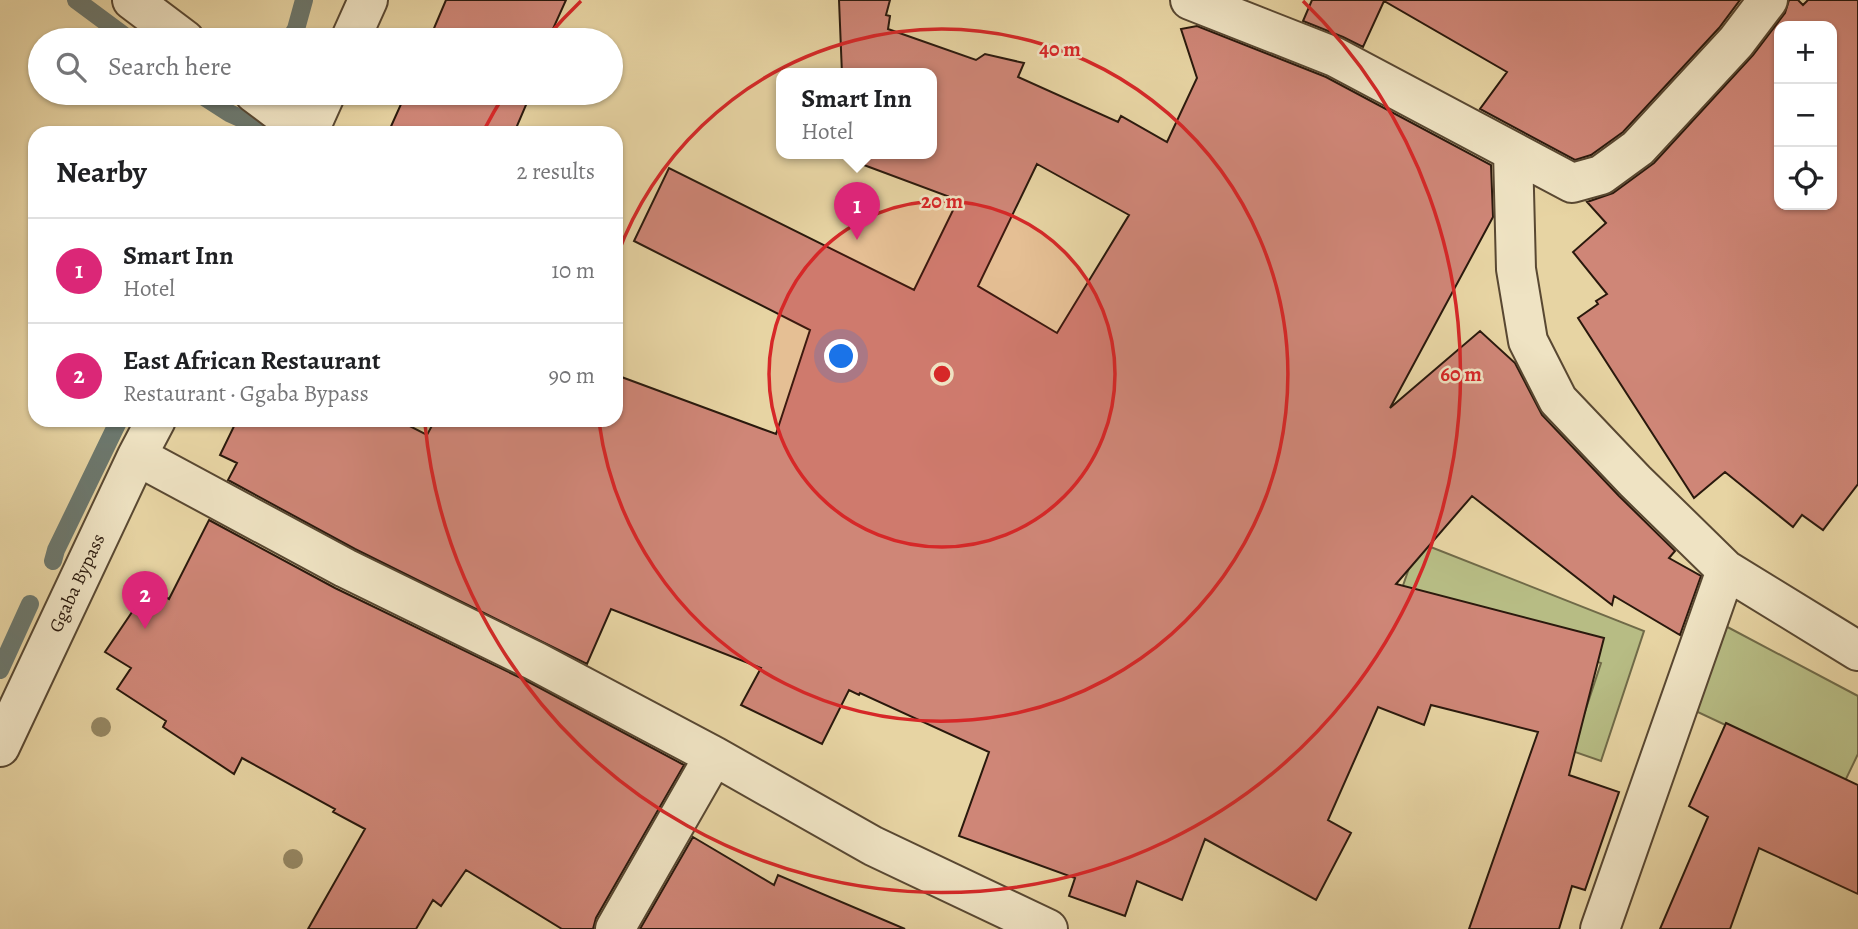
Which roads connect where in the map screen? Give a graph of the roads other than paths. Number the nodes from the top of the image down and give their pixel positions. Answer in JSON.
{"nodes":[{"id":1,"x":132,"y":0,"type":"edge"},
{"id":2,"x":368,"y":0,"type":"edge"},
{"id":3,"x":1190,"y":0,"type":"edge"},
{"id":4,"x":1768,"y":0,"type":"edge"},
{"id":5,"x":169,"y":28,"type":"edge"},
{"id":6,"x":355,"y":28,"type":"edge"},
{"id":7,"x":270,"y":105,"type":"edge"},
{"id":8,"x":321,"y":105,"type":"edge"},
{"id":9,"x":299,"y":126,"type":"edge"},
{"id":10,"x":311,"y":126,"type":"edge"},
{"id":11,"x":1513,"y":152,"type":"junction"},
{"id":12,"x":152,"y":427,"type":"edge"},
{"id":13,"x":137,"y":456,"type":"junction"},
{"id":14,"x":1726,"y":570,"type":"junction"},
{"id":15,"x":1858,"y":652,"type":"edge"},
{"id":16,"x":0,"y":747,"type":"edge"},
{"id":17,"x":714,"y":756,"type":"junction"},
{"id":18,"x":615,"y":929,"type":"edge"},
{"id":19,"x":1048,"y":929,"type":"edge"},
{"id":20,"x":1601,"y":929,"type":"edge"}],
"edges":[{"from":1,"to":5,"type":"street"},
{"from":2,"to":6,"type":"street"},
{"from":3,"to":11,"type":"street"},
{"from":4,"to":11,"type":"street"},
{"from":7,"to":9,"type":"street"},
{"from":8,"to":10,"type":"street"},
{"from":11,"to":14,"type":"street"},
{"from":12,"to":13,"type":"street","name":"Ggaba Bypass"},
{"from":13,"to":16,"type":"street","name":"Ggaba Bypass"},
{"from":13,"to":17,"type":"street"},
{"from":14,"to":15,"type":"street"},
{"from":14,"to":20,"type":"street"},
{"from":17,"to":18,"type":"street"},
{"from":17,"to":19,"type":"street"}]}
